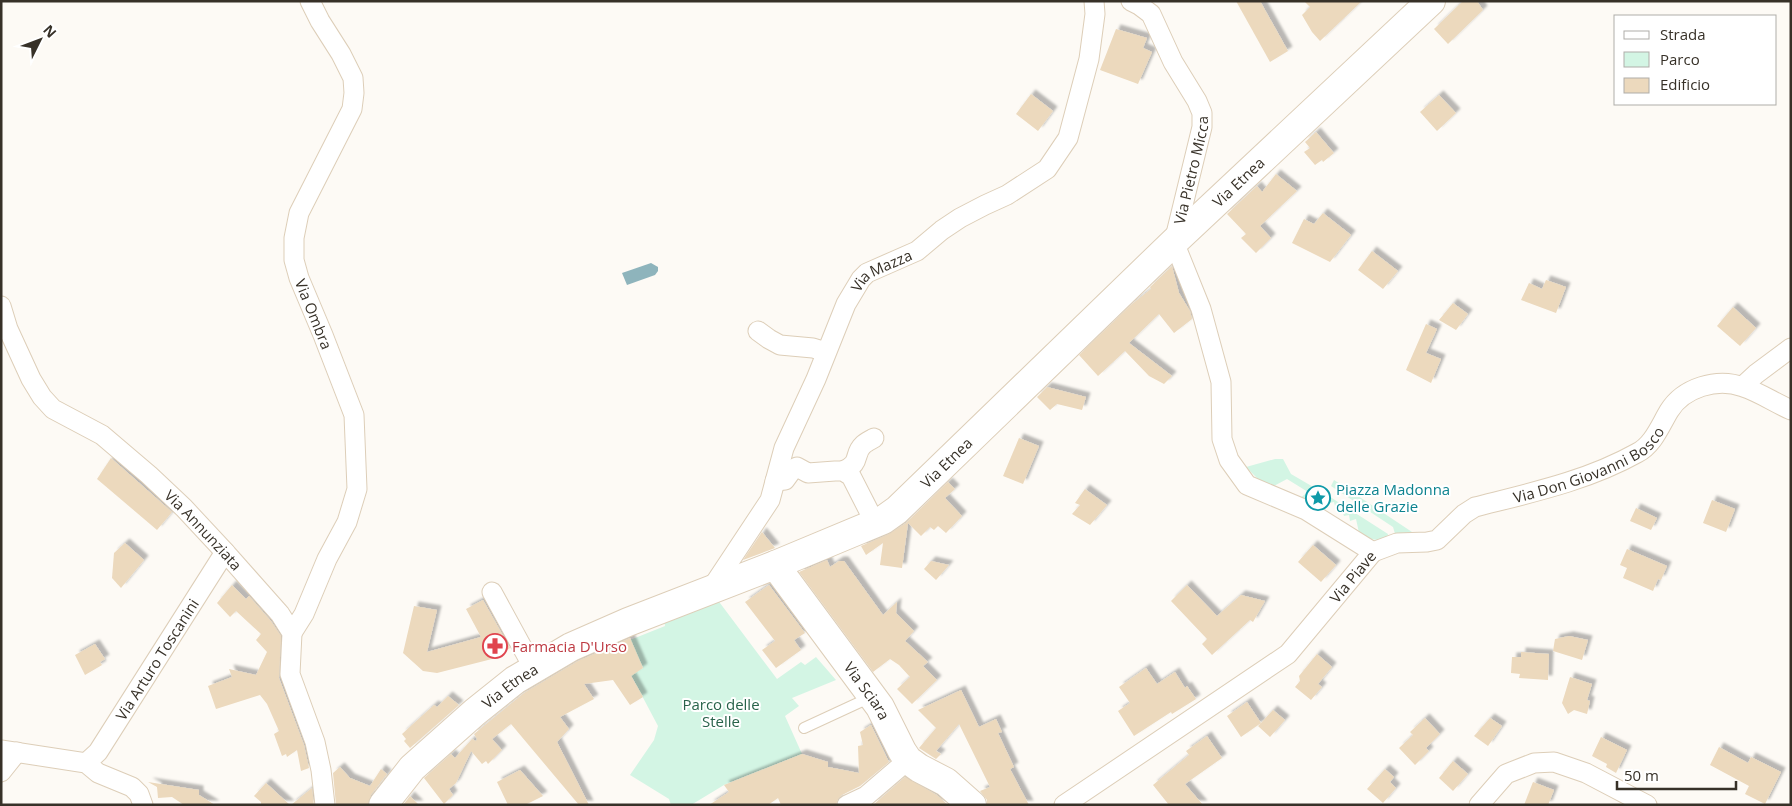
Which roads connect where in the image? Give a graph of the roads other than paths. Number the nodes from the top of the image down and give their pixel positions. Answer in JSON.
{"nodes":[{"id":1,"x":310,"y":1,"type":"edge"},
{"id":2,"x":1094,"y":1,"type":"edge"},
{"id":3,"x":1131,"y":1,"type":"edge"},
{"id":4,"x":1432,"y":1,"type":"edge"},
{"id":5,"x":1174,"y":242,"type":"junction"},
{"id":6,"x":1,"y":306,"type":"edge"},
{"id":7,"x":758,"y":331,"type":"dead end"},
{"id":8,"x":1791,"y":348,"type":"edge"},
{"id":9,"x":826,"y":352,"type":"junction"},
{"id":10,"x":1743,"y":386,"type":"junction"},
{"id":11,"x":1791,"y":410,"type":"edge"},
{"id":12,"x":874,"y":438,"type":"dead end"},
{"id":13,"x":843,"y":471,"type":"junction"},
{"id":14,"x":775,"y":481,"type":"junction"},
{"id":15,"x":875,"y":523,"type":"junction"},
{"id":16,"x":225,"y":552,"type":"junction"},
{"id":17,"x":1373,"y":552,"type":"junction"},
{"id":18,"x":775,"y":566,"type":"junction"},
{"id":19,"x":492,"y":592,"type":"dead end"},
{"id":20,"x":709,"y":592,"type":"junction"},
{"id":21,"x":292,"y":633,"type":"junction"},
{"id":22,"x":534,"y":669,"type":"junction"},
{"id":23,"x":872,"y":697,"type":"junction"},
{"id":24,"x":804,"y":728,"type":"dead end"},
{"id":25,"x":9,"y":751,"type":"edge"},
{"id":26,"x":908,"y":760,"type":"junction"},
{"id":27,"x":86,"y":763,"type":"junction"},
{"id":28,"x":1,"y":772,"type":"edge"},
{"id":29,"x":143,"y":805,"type":"edge"},
{"id":30,"x":325,"y":805,"type":"edge"},
{"id":31,"x":384,"y":805,"type":"edge"},
{"id":32,"x":847,"y":805,"type":"edge"},
{"id":33,"x":972,"y":805,"type":"edge"},
{"id":34,"x":1064,"y":805,"type":"edge"},
{"id":35,"x":1479,"y":805,"type":"edge"},
{"id":36,"x":1647,"y":805,"type":"edge"}],
"edges":[{"from":1,"to":21,"type":"street","name":"Via Ombra"},
{"from":2,"to":9,"type":"street","name":"Via Mazza"},
{"from":3,"to":5,"type":"street","name":"Via Pietro Micca"},
{"from":4,"to":5,"type":"main road","name":"Via Etnea"},
{"from":5,"to":15,"type":"main road","name":"Via Etnea"},
{"from":5,"to":17,"type":"street","name":"Via Piave"},
{"from":6,"to":16,"type":"street","name":"Via Annunziata"},
{"from":7,"to":9,"type":"street"},
{"from":8,"to":10,"type":"street"},
{"from":9,"to":14,"type":"street","name":"Via Mazza"},
{"from":10,"to":11,"type":"street","name":"Via Don Giovanni Bosco"},
{"from":10,"to":17,"type":"street","name":"Via Don Giovanni Bosco"},
{"from":12,"to":13,"type":"street"},
{"from":13,"to":14,"type":"street"},
{"from":13,"to":15,"type":"street"},
{"from":14,"to":20,"type":"street","name":"Via Mazza"},
{"from":15,"to":18,"type":"main road","name":"Via Etnea"},
{"from":16,"to":21,"type":"street","name":"Via Annunziata"},
{"from":16,"to":27,"type":"street","name":"Via Arturo Toscanini"},
{"from":17,"to":34,"type":"street","name":"Via Piave"},
{"from":18,"to":20,"type":"main road","name":"Via Etnea"},
{"from":18,"to":23,"type":"main road","name":"Via Sciara"},
{"from":19,"to":22,"type":"street"},
{"from":20,"to":22,"type":"main road","name":"Via Etnea"},
{"from":21,"to":30,"type":"street"},
{"from":22,"to":31,"type":"main road","name":"Via Etnea"},
{"from":23,"to":24,"type":"lane"},
{"from":23,"to":26,"type":"main road","name":"Via Sciara"},
{"from":25,"to":27,"type":"street"},
{"from":25,"to":28,"type":"street"},
{"from":26,"to":32,"type":"street"},
{"from":26,"to":33,"type":"main road"},
{"from":27,"to":29,"type":"street"},
{"from":35,"to":36,"type":"street"}]}
